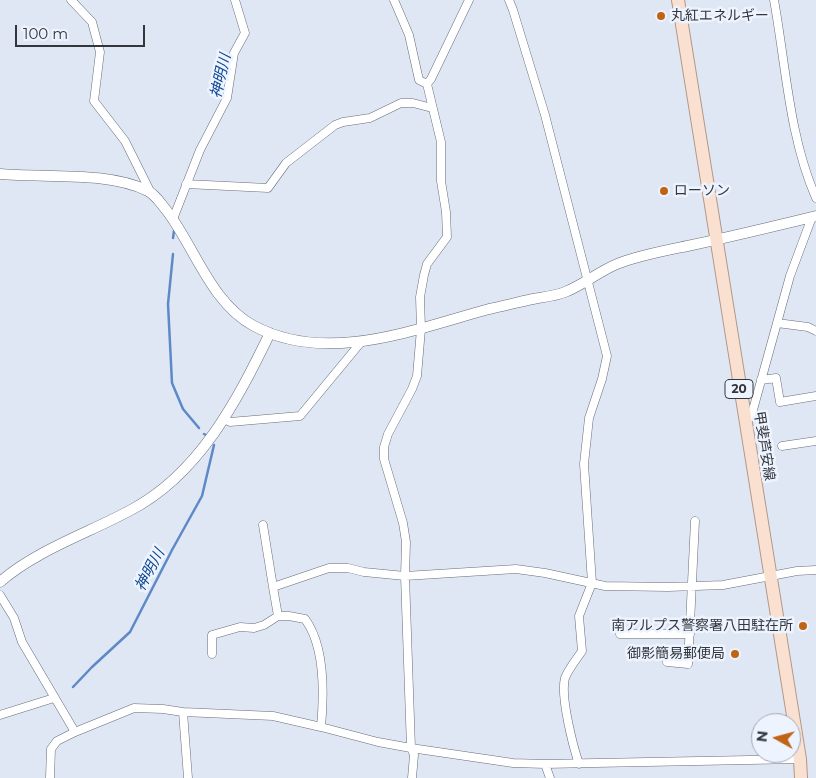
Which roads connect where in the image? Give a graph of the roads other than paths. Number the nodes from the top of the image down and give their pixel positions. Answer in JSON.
{"nodes":[{"id":1,"x":71,"y":0,"type":"edge"},
{"id":2,"x":235,"y":0,"type":"edge"},
{"id":3,"x":394,"y":0,"type":"edge"},
{"id":4,"x":469,"y":0,"type":"edge"},
{"id":5,"x":509,"y":0,"type":"edge"},
{"id":6,"x":678,"y":0,"type":"edge"},
{"id":7,"x":774,"y":0,"type":"edge"},
{"id":8,"x":427,"y":84,"type":"junction"},
{"id":9,"x":432,"y":108,"type":"junction"},
{"id":10,"x":0,"y":174,"type":"edge"},
{"id":11,"x":186,"y":184,"type":"junction"},
{"id":12,"x":151,"y":193,"type":"junction"},
{"id":13,"x":816,"y":198,"type":"edge"},
{"id":14,"x":814,"y":217,"type":"edge"},
{"id":15,"x":173,"y":220,"type":"junction"},
{"id":16,"x":715,"y":240,"type":"junction"},
{"id":17,"x":587,"y":282,"type":"junction"},
{"id":18,"x":777,"y":324,"type":"junction"},
{"id":19,"x":421,"y":329,"type":"junction"},
{"id":20,"x":816,"y":332,"type":"edge"},
{"id":21,"x":270,"y":333,"type":"junction"},
{"id":22,"x":362,"y":342,"type":"junction"},
{"id":23,"x":761,"y":380,"type":"junction"},
{"id":24,"x":816,"y":396,"type":"edge"},
{"id":25,"x":744,"y":417,"type":"junction"},
{"id":26,"x":224,"y":419,"type":"junction"},
{"id":27,"x":816,"y":441,"type":"edge"},
{"id":28,"x":782,"y":446,"type":"dead end"},
{"id":29,"x":695,"y":521,"type":"dead end"},
{"id":30,"x":262,"y":525,"type":"dead end"},
{"id":31,"x":816,"y":570,"type":"edge"},
{"id":32,"x":405,"y":576,"type":"junction"},
{"id":33,"x":770,"y":577,"type":"junction"},
{"id":34,"x":0,"y":582,"type":"edge"},
{"id":35,"x":592,"y":583,"type":"junction"},
{"id":36,"x":273,"y":586,"type":"junction"},
{"id":37,"x":692,"y":587,"type":"junction"},
{"id":38,"x":0,"y":595,"type":"edge"},
{"id":39,"x":278,"y":616,"type":"junction"},
{"id":40,"x":620,"y":634,"type":"dead end"},
{"id":41,"x":690,"y":634,"type":"junction"},
{"id":42,"x":212,"y":654,"type":"dead end"},
{"id":43,"x":667,"y":662,"type":"dead end"},
{"id":44,"x":54,"y":698,"type":"junction"},
{"id":45,"x":183,"y":712,"type":"junction"},
{"id":46,"x":792,"y":713,"type":"edge"},
{"id":47,"x":0,"y":715,"type":"edge"},
{"id":48,"x":322,"y":727,"type":"junction"},
{"id":49,"x":75,"y":732,"type":"junction"},
{"id":50,"x":411,"y":748,"type":"junction"},
{"id":51,"x":751,"y":760,"type":"edge"},
{"id":52,"x":800,"y":763,"type":"edge"},
{"id":53,"x":545,"y":764,"type":"junction"},
{"id":54,"x":579,"y":764,"type":"junction"},
{"id":55,"x":50,"y":778,"type":"edge"},
{"id":56,"x":188,"y":778,"type":"edge"},
{"id":57,"x":412,"y":778,"type":"edge"},
{"id":58,"x":550,"y":778,"type":"edge"},
{"id":59,"x":801,"y":778,"type":"edge"}],
"edges":[{"from":1,"to":12,"type":"street"},
{"from":2,"to":11,"type":"street"},
{"from":3,"to":8,"type":"street"},
{"from":4,"to":8,"type":"street"},
{"from":5,"to":17,"type":"street"},
{"from":6,"to":16,"type":"main road","name":"甲斐芦安線","number":"20"},
{"from":7,"to":13,"type":"street"},
{"from":8,"to":9,"type":"street"},
{"from":9,"to":11,"type":"street"},
{"from":9,"to":19,"type":"street"},
{"from":10,"to":12,"type":"street"},
{"from":11,"to":15,"type":"street"},
{"from":12,"to":15,"type":"street"},
{"from":14,"to":16,"type":"street"},
{"from":14,"to":18,"type":"street"},
{"from":15,"to":21,"type":"street"},
{"from":16,"to":17,"type":"street"},
{"from":16,"to":25,"type":"main road","name":"甲斐芦安線","number":"20"},
{"from":17,"to":19,"type":"street"},
{"from":17,"to":35,"type":"street"},
{"from":18,"to":20,"type":"street"},
{"from":18,"to":23,"type":"street"},
{"from":19,"to":22,"type":"street"},
{"from":19,"to":32,"type":"street"},
{"from":21,"to":22,"type":"street"},
{"from":21,"to":26,"type":"street"},
{"from":22,"to":26,"type":"street"},
{"from":23,"to":24,"type":"street"},
{"from":23,"to":25,"type":"street"},
{"from":25,"to":33,"type":"main road","name":"甲斐芦安線","number":"20"},
{"from":26,"to":34,"type":"street"},
{"from":27,"to":28,"type":"street"},
{"from":29,"to":37,"type":"street"},
{"from":30,"to":36,"type":"street"},
{"from":31,"to":33,"type":"street"},
{"from":32,"to":35,"type":"street"},
{"from":32,"to":36,"type":"street"},
{"from":32,"to":50,"type":"street"},
{"from":33,"to":37,"type":"street"},
{"from":33,"to":46,"type":"main road","name":"甲斐芦安線","number":"20"},
{"from":35,"to":37,"type":"street"},
{"from":35,"to":54,"type":"street"},
{"from":36,"to":39,"type":"street"},
{"from":37,"to":41,"type":"street"},
{"from":38,"to":44,"type":"street"},
{"from":39,"to":42,"type":"street"},
{"from":39,"to":48,"type":"street"},
{"from":40,"to":41,"type":"street"},
{"from":41,"to":43,"type":"street"},
{"from":44,"to":47,"type":"street"},
{"from":44,"to":49,"type":"street"},
{"from":45,"to":48,"type":"street"},
{"from":45,"to":49,"type":"street"},
{"from":45,"to":56,"type":"street"},
{"from":48,"to":50,"type":"street"},
{"from":49,"to":55,"type":"street"},
{"from":50,"to":53,"type":"street"},
{"from":50,"to":57,"type":"street"},
{"from":51,"to":54,"type":"street"},
{"from":52,"to":59,"type":"main road","name":"甲斐芦安線","number":"20"},
{"from":53,"to":54,"type":"street"},
{"from":53,"to":58,"type":"street"}]}
